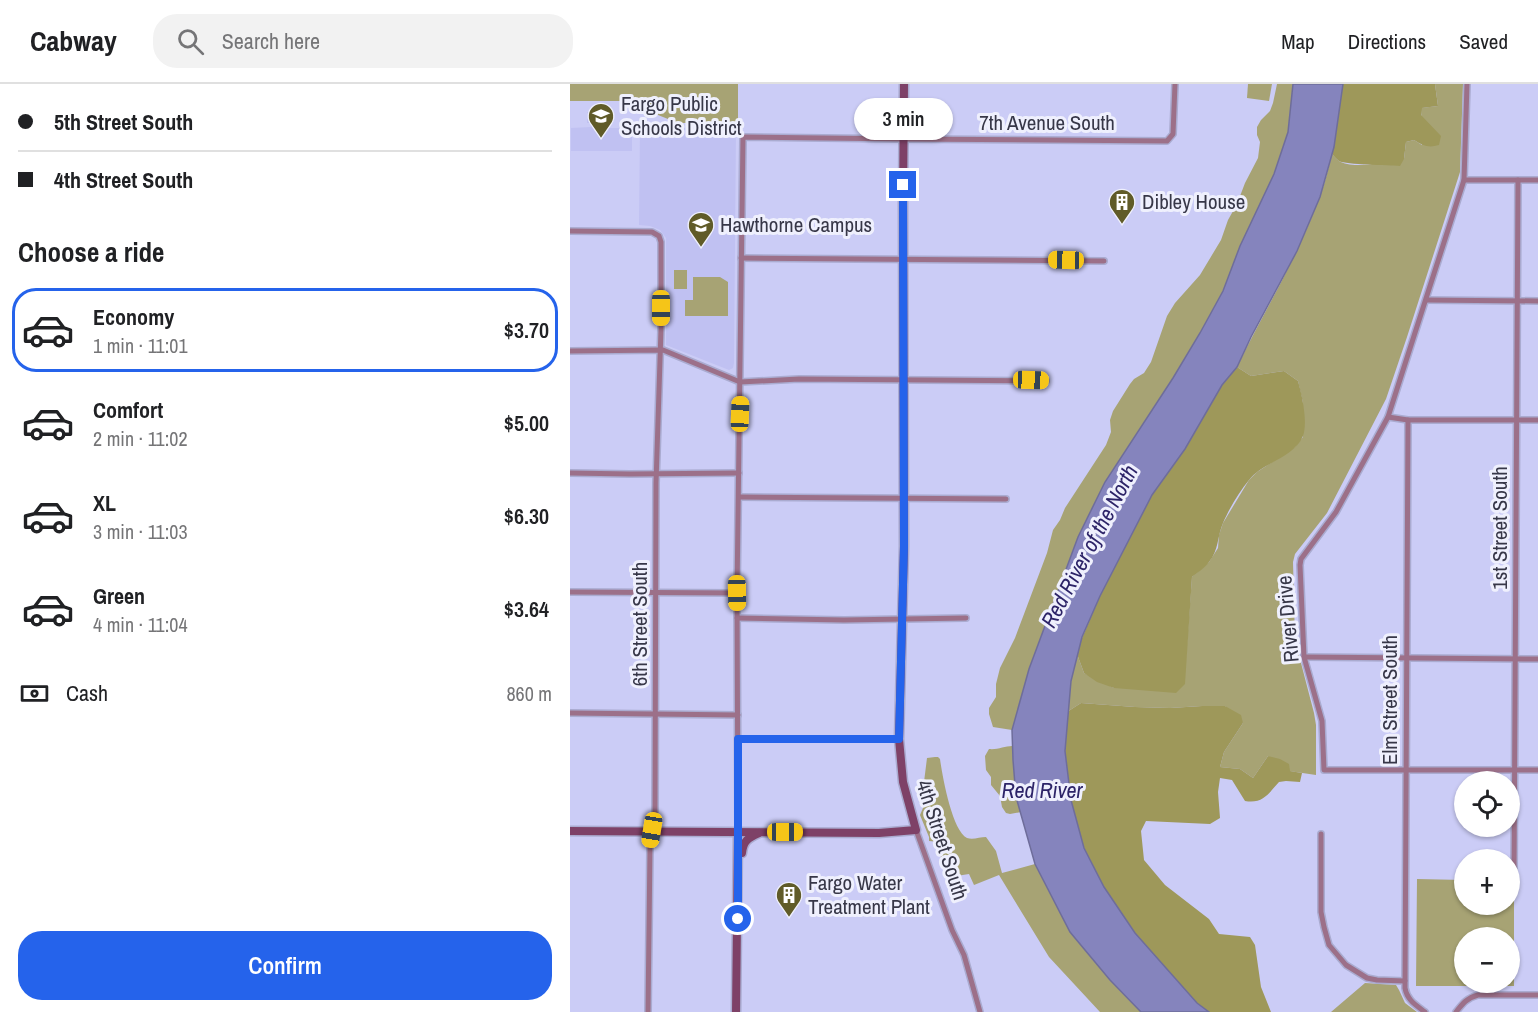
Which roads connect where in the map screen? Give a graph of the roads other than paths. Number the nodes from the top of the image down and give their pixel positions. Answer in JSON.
{"nodes":[{"id":1,"x":904,"y":84,"type":"edge"},
{"id":2,"x":1174,"y":84,"type":"edge"},
{"id":3,"x":1467,"y":84,"type":"edge"},
{"id":4,"x":904,"y":139,"type":"junction"},
{"id":5,"x":1464,"y":180,"type":"junction"},
{"id":6,"x":1518,"y":180,"type":"junction"},
{"id":7,"x":1538,"y":180,"type":"edge"},
{"id":8,"x":570,"y":231,"type":"edge"},
{"id":9,"x":741,"y":258,"type":"junction"},
{"id":10,"x":903,"y":259,"type":"junction"},
{"id":11,"x":1104,"y":261,"type":"dead end"},
{"id":12,"x":1427,"y":300,"type":"junction"},
{"id":13,"x":1518,"y":300,"type":"junction"},
{"id":14,"x":1538,"y":301,"type":"edge"},
{"id":15,"x":660,"y":350,"type":"junction"},
{"id":16,"x":570,"y":351,"type":"edge"},
{"id":17,"x":903,"y":380,"type":"junction"},
{"id":18,"x":1046,"y":381,"type":"dead end"},
{"id":19,"x":740,"y":382,"type":"junction"},
{"id":20,"x":1388,"y":417,"type":"junction"},
{"id":21,"x":1408,"y":420,"type":"junction"},
{"id":22,"x":1517,"y":420,"type":"junction"},
{"id":23,"x":1538,"y":420,"type":"edge"},
{"id":24,"x":570,"y":472,"type":"edge"},
{"id":25,"x":739,"y":473,"type":"junction"},
{"id":26,"x":656,"y":474,"type":"junction"},
{"id":27,"x":739,"y":497,"type":"junction"},
{"id":28,"x":904,"y":499,"type":"junction"},
{"id":29,"x":1006,"y":500,"type":"dead end"},
{"id":30,"x":570,"y":592,"type":"edge"},
{"id":31,"x":656,"y":592,"type":"junction"},
{"id":32,"x":737,"y":593,"type":"junction"},
{"id":33,"x":737,"y":618,"type":"junction"},
{"id":34,"x":966,"y":618,"type":"dead end"},
{"id":35,"x":903,"y":619,"type":"junction"},
{"id":36,"x":1304,"y":657,"type":"junction"},
{"id":37,"x":1406,"y":658,"type":"junction"},
{"id":38,"x":1516,"y":659,"type":"junction"},
{"id":39,"x":1538,"y":659,"type":"edge"},
{"id":40,"x":570,"y":713,"type":"edge"},
{"id":41,"x":656,"y":714,"type":"junction"},
{"id":42,"x":738,"y":715,"type":"junction"},
{"id":43,"x":738,"y":739,"type":"junction"},
{"id":44,"x":899,"y":739,"type":"junction"},
{"id":45,"x":1406,"y":770,"type":"junction"},
{"id":46,"x":1515,"y":770,"type":"junction"},
{"id":47,"x":1538,"y":771,"type":"edge"},
{"id":48,"x":652,"y":830,"type":"junction"},
{"id":49,"x":916,"y":830,"type":"junction"},
{"id":50,"x":570,"y":831,"type":"edge"},
{"id":51,"x":738,"y":832,"type":"junction"},
{"id":52,"x":762,"y":832,"type":"junction"},
{"id":53,"x":1321,"y":834,"type":"dead end"},
{"id":54,"x":1514,"y":849,"type":"edge"},
{"id":55,"x":738,"y":895,"type":"junction"},
{"id":56,"x":1405,"y":981,"type":"junction"},
{"id":57,"x":1538,"y":995,"type":"edge"},
{"id":58,"x":648,"y":1012,"type":"edge"},
{"id":59,"x":736,"y":1012,"type":"edge"},
{"id":60,"x":980,"y":1012,"type":"edge"},
{"id":61,"x":1425,"y":1012,"type":"edge"},
{"id":62,"x":1456,"y":1012,"type":"edge"}],
"edges":[{"from":1,"to":4,"type":"street","name":"4th Street South"},
{"from":2,"to":4,"type":"street","name":"7th Avenue South"},
{"from":3,"to":5,"type":"street"},
{"from":4,"to":9,"type":"street","name":"7th Avenue South"},
{"from":4,"to":10,"type":"street","name":"4th Street South"},
{"from":5,"to":6,"type":"street"},
{"from":5,"to":12,"type":"street"},
{"from":6,"to":7,"type":"street"},
{"from":6,"to":13,"type":"street","name":"1st Street South"},
{"from":8,"to":15,"type":"street","name":"6th Street South"},
{"from":9,"to":10,"type":"street"},
{"from":9,"to":19,"type":"street"},
{"from":10,"to":11,"type":"street"},
{"from":10,"to":17,"type":"street","name":"4th Street South"},
{"from":12,"to":13,"type":"street"},
{"from":12,"to":20,"type":"street"},
{"from":13,"to":14,"type":"street"},
{"from":13,"to":22,"type":"street","name":"1st Street South"},
{"from":15,"to":16,"type":"street"},
{"from":15,"to":19,"type":"street"},
{"from":15,"to":26,"type":"street","name":"6th Street South"},
{"from":17,"to":18,"type":"street"},
{"from":17,"to":19,"type":"street"},
{"from":17,"to":28,"type":"street","name":"4th Street South"},
{"from":19,"to":25,"type":"street"},
{"from":20,"to":21,"type":"street"},
{"from":20,"to":36,"type":"street","name":"River Drive"},
{"from":21,"to":22,"type":"street"},
{"from":21,"to":37,"type":"street","name":"Elm Street South"},
{"from":22,"to":23,"type":"street"},
{"from":22,"to":38,"type":"street","name":"1st Street South"},
{"from":24,"to":26,"type":"street"},
{"from":25,"to":26,"type":"street"},
{"from":25,"to":27,"type":"street"},
{"from":26,"to":31,"type":"street","name":"6th Street South"},
{"from":27,"to":28,"type":"street"},
{"from":27,"to":32,"type":"street"},
{"from":28,"to":29,"type":"street"},
{"from":28,"to":35,"type":"street","name":"4th Street South"},
{"from":30,"to":31,"type":"street"},
{"from":31,"to":32,"type":"street"},
{"from":31,"to":41,"type":"street","name":"6th Street South"},
{"from":32,"to":33,"type":"street"},
{"from":33,"to":35,"type":"street"},
{"from":33,"to":42,"type":"street"},
{"from":34,"to":35,"type":"street"},
{"from":35,"to":44,"type":"street","name":"4th Street South"},
{"from":36,"to":37,"type":"street"},
{"from":36,"to":45,"type":"street","name":"River Drive"},
{"from":37,"to":38,"type":"street"},
{"from":37,"to":45,"type":"street","name":"Elm Street South"},
{"from":38,"to":39,"type":"street"},
{"from":38,"to":46,"type":"street","name":"1st Street South"},
{"from":40,"to":41,"type":"street"},
{"from":41,"to":42,"type":"street"},
{"from":41,"to":48,"type":"street","name":"6th Street South"},
{"from":42,"to":43,"type":"street"},
{"from":43,"to":44,"type":"street"},
{"from":43,"to":51,"type":"street"},
{"from":44,"to":49,"type":"street","name":"4th Street South"},
{"from":45,"to":46,"type":"street"},
{"from":45,"to":56,"type":"street","name":"Elm Street South"},
{"from":46,"to":47,"type":"street"},
{"from":46,"to":54,"type":"street","name":"1st Street South"},
{"from":48,"to":50,"type":"street"},
{"from":48,"to":51,"type":"street"},
{"from":48,"to":58,"type":"street","name":"6th Street South"},
{"from":49,"to":52,"type":"street"},
{"from":49,"to":60,"type":"street","name":"4th Street South"},
{"from":51,"to":52,"type":"street"},
{"from":51,"to":55,"type":"street"},
{"from":52,"to":55,"type":"street"},
{"from":53,"to":56,"type":"street"},
{"from":55,"to":59,"type":"street"},
{"from":56,"to":61,"type":"street"},
{"from":57,"to":62,"type":"street"}]}
